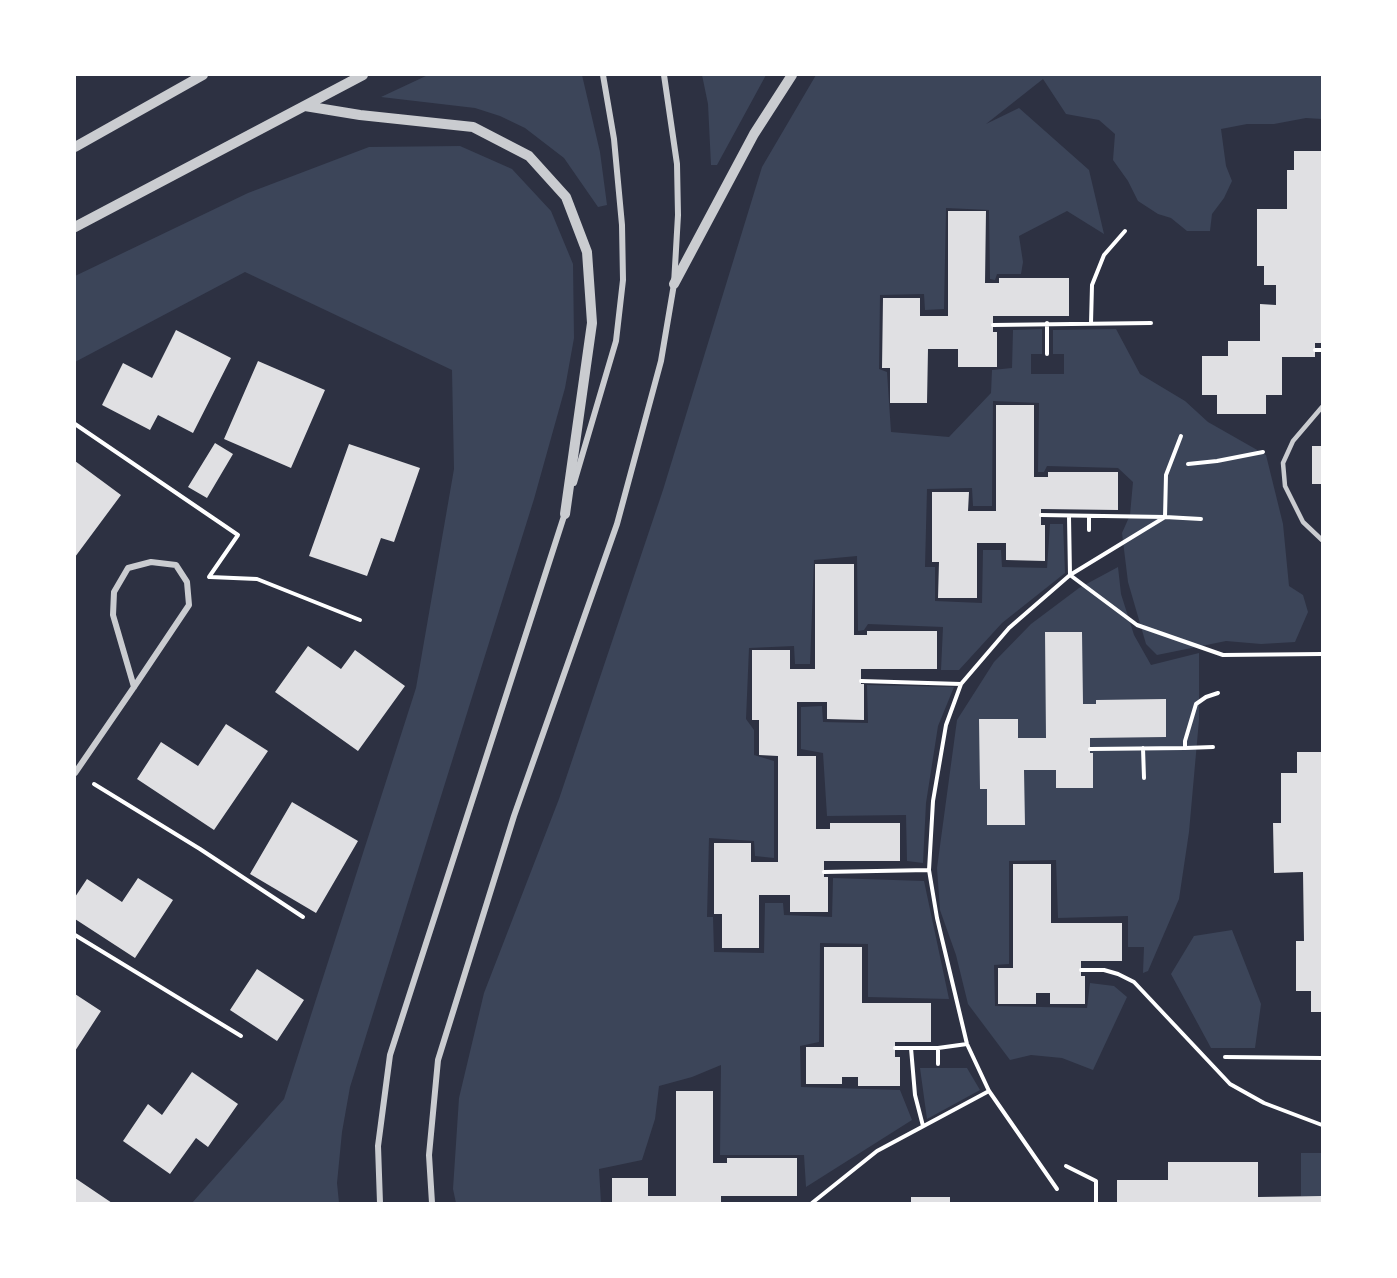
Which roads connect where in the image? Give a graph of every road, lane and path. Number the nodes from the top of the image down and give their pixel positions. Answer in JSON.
{"nodes":[{"id":1,"x":203,"y":75,"type":"edge"},
{"id":2,"x":363,"y":75,"type":"edge"},
{"id":3,"x":603,"y":75,"type":"edge"},
{"id":4,"x":664,"y":75,"type":"edge"},
{"id":5,"x":792,"y":75,"type":"edge"},
{"id":6,"x":305,"y":106,"type":"junction"},
{"id":7,"x":75,"y":147,"type":"edge"},
{"id":8,"x":75,"y":227,"type":"edge"},
{"id":9,"x":1125,"y":231,"type":"dead end"},
{"id":10,"x":674,"y":284,"type":"junction"},
{"id":11,"x":1047,"y":323,"type":"junction"},
{"id":12,"x":1091,"y":323,"type":"junction"},
{"id":13,"x":1151,"y":323,"type":"dead end"},
{"id":14,"x":993,"y":325,"type":"dead end"},
{"id":15,"x":1315,"y":350,"type":"dead end"},
{"id":16,"x":1322,"y":350,"type":"edge"},
{"id":17,"x":1047,"y":354,"type":"dead end"},
{"id":18,"x":1322,"y":407,"type":"edge"},
{"id":19,"x":75,"y":424,"type":"edge"},
{"id":20,"x":1181,"y":436,"type":"dead end"},
{"id":21,"x":1257,"y":454,"type":"dead end"},
{"id":22,"x":1188,"y":464,"type":"dead end"},
{"id":23,"x":564,"y":514,"type":"junction"},
{"id":24,"x":1041,"y":515,"type":"dead end"},
{"id":25,"x":1089,"y":516,"type":"junction"},
{"id":26,"x":1069,"y":517,"type":"junction"},
{"id":27,"x":1165,"y":517,"type":"junction"},
{"id":28,"x":1201,"y":519,"type":"dead end"},
{"id":29,"x":1089,"y":530,"type":"dead end"},
{"id":30,"x":1322,"y":540,"type":"edge"},
{"id":31,"x":1070,"y":575,"type":"junction"},
{"id":32,"x":209,"y":577,"type":"junction"},
{"id":33,"x":189,"y":605,"type":"junction"},
{"id":34,"x":360,"y":620,"type":"dead end"},
{"id":35,"x":1322,"y":654,"type":"edge"},
{"id":36,"x":861,"y":681,"type":"dead end"},
{"id":37,"x":961,"y":684,"type":"junction"},
{"id":38,"x":135,"y":687,"type":"junction"},
{"id":39,"x":1218,"y":693,"type":"dead end"},
{"id":40,"x":1213,"y":747,"type":"dead end"},
{"id":41,"x":1143,"y":748,"type":"junction"},
{"id":42,"x":1185,"y":748,"type":"junction"},
{"id":43,"x":1090,"y":749,"type":"dead end"},
{"id":44,"x":75,"y":772,"type":"edge"},
{"id":45,"x":1144,"y":778,"type":"dead end"},
{"id":46,"x":929,"y":870,"type":"junction"},
{"id":47,"x":824,"y":872,"type":"dead end"},
{"id":48,"x":303,"y":917,"type":"dead end"},
{"id":49,"x":75,"y":935,"type":"edge"},
{"id":50,"x":1081,"y":970,"type":"dead end"},
{"id":51,"x":241,"y":1036,"type":"dead end"},
{"id":52,"x":967,"y":1044,"type":"junction"},
{"id":53,"x":895,"y":1048,"type":"dead end"},
{"id":54,"x":911,"y":1048,"type":"junction"},
{"id":55,"x":938,"y":1048,"type":"junction"},
{"id":56,"x":1225,"y":1057,"type":"dead end"},
{"id":57,"x":1322,"y":1058,"type":"edge"},
{"id":58,"x":938,"y":1064,"type":"dead end"},
{"id":59,"x":989,"y":1091,"type":"junction"},
{"id":60,"x":1322,"y":1125,"type":"edge"},
{"id":61,"x":924,"y":1126,"type":"junction"},
{"id":62,"x":1066,"y":1166,"type":"dead end"},
{"id":63,"x":1057,"y":1189,"type":"dead end"},
{"id":64,"x":380,"y":1203,"type":"edge"},
{"id":65,"x":432,"y":1203,"type":"edge"},
{"id":66,"x":812,"y":1203,"type":"edge"},
{"id":67,"x":1096,"y":1203,"type":"edge"}],
"edges":[{"from":1,"to":7,"type":"street"},
{"from":2,"to":6,"type":"street"},
{"from":3,"to":23,"type":"street"},
{"from":4,"to":10,"type":"street"},
{"from":5,"to":10,"type":"street"},
{"from":6,"to":8,"type":"street"},
{"from":6,"to":23,"type":"street"},
{"from":9,"to":12,"type":"path"},
{"from":10,"to":65,"type":"street"},
{"from":11,"to":12,"type":"path"},
{"from":11,"to":14,"type":"path"},
{"from":11,"to":17,"type":"path"},
{"from":12,"to":13,"type":"path"},
{"from":15,"to":16,"type":"path"},
{"from":18,"to":30,"type":"lane"},
{"from":19,"to":32,"type":"path"},
{"from":20,"to":27,"type":"path"},
{"from":21,"to":22,"type":"path"},
{"from":23,"to":64,"type":"street"},
{"from":24,"to":26,"type":"path"},
{"from":25,"to":26,"type":"path"},
{"from":25,"to":27,"type":"path"},
{"from":25,"to":29,"type":"path"},
{"from":26,"to":31,"type":"path"},
{"from":27,"to":28,"type":"path"},
{"from":27,"to":31,"type":"path"},
{"from":31,"to":35,"type":"path"},
{"from":31,"to":37,"type":"path"},
{"from":32,"to":33,"type":"path"},
{"from":32,"to":34,"type":"path"},
{"from":33,"to":38,"type":"street"},
{"from":33,"to":38,"type":"street"},
{"from":36,"to":37,"type":"path"},
{"from":37,"to":46,"type":"path"},
{"from":38,"to":44,"type":"street"},
{"from":39,"to":42,"type":"path"},
{"from":40,"to":42,"type":"path"},
{"from":41,"to":42,"type":"path"},
{"from":41,"to":43,"type":"path"},
{"from":41,"to":45,"type":"path"},
{"from":44,"to":48,"type":"path"},
{"from":46,"to":47,"type":"path"},
{"from":46,"to":52,"type":"path"},
{"from":49,"to":51,"type":"path"},
{"from":50,"to":60,"type":"path"},
{"from":52,"to":55,"type":"path"},
{"from":52,"to":59,"type":"path"},
{"from":53,"to":54,"type":"path"},
{"from":54,"to":55,"type":"path"},
{"from":54,"to":61,"type":"path"},
{"from":55,"to":58,"type":"path"},
{"from":56,"to":57,"type":"path"},
{"from":59,"to":61,"type":"path"},
{"from":59,"to":63,"type":"path"},
{"from":61,"to":66,"type":"path"},
{"from":62,"to":67,"type":"path"}]}
